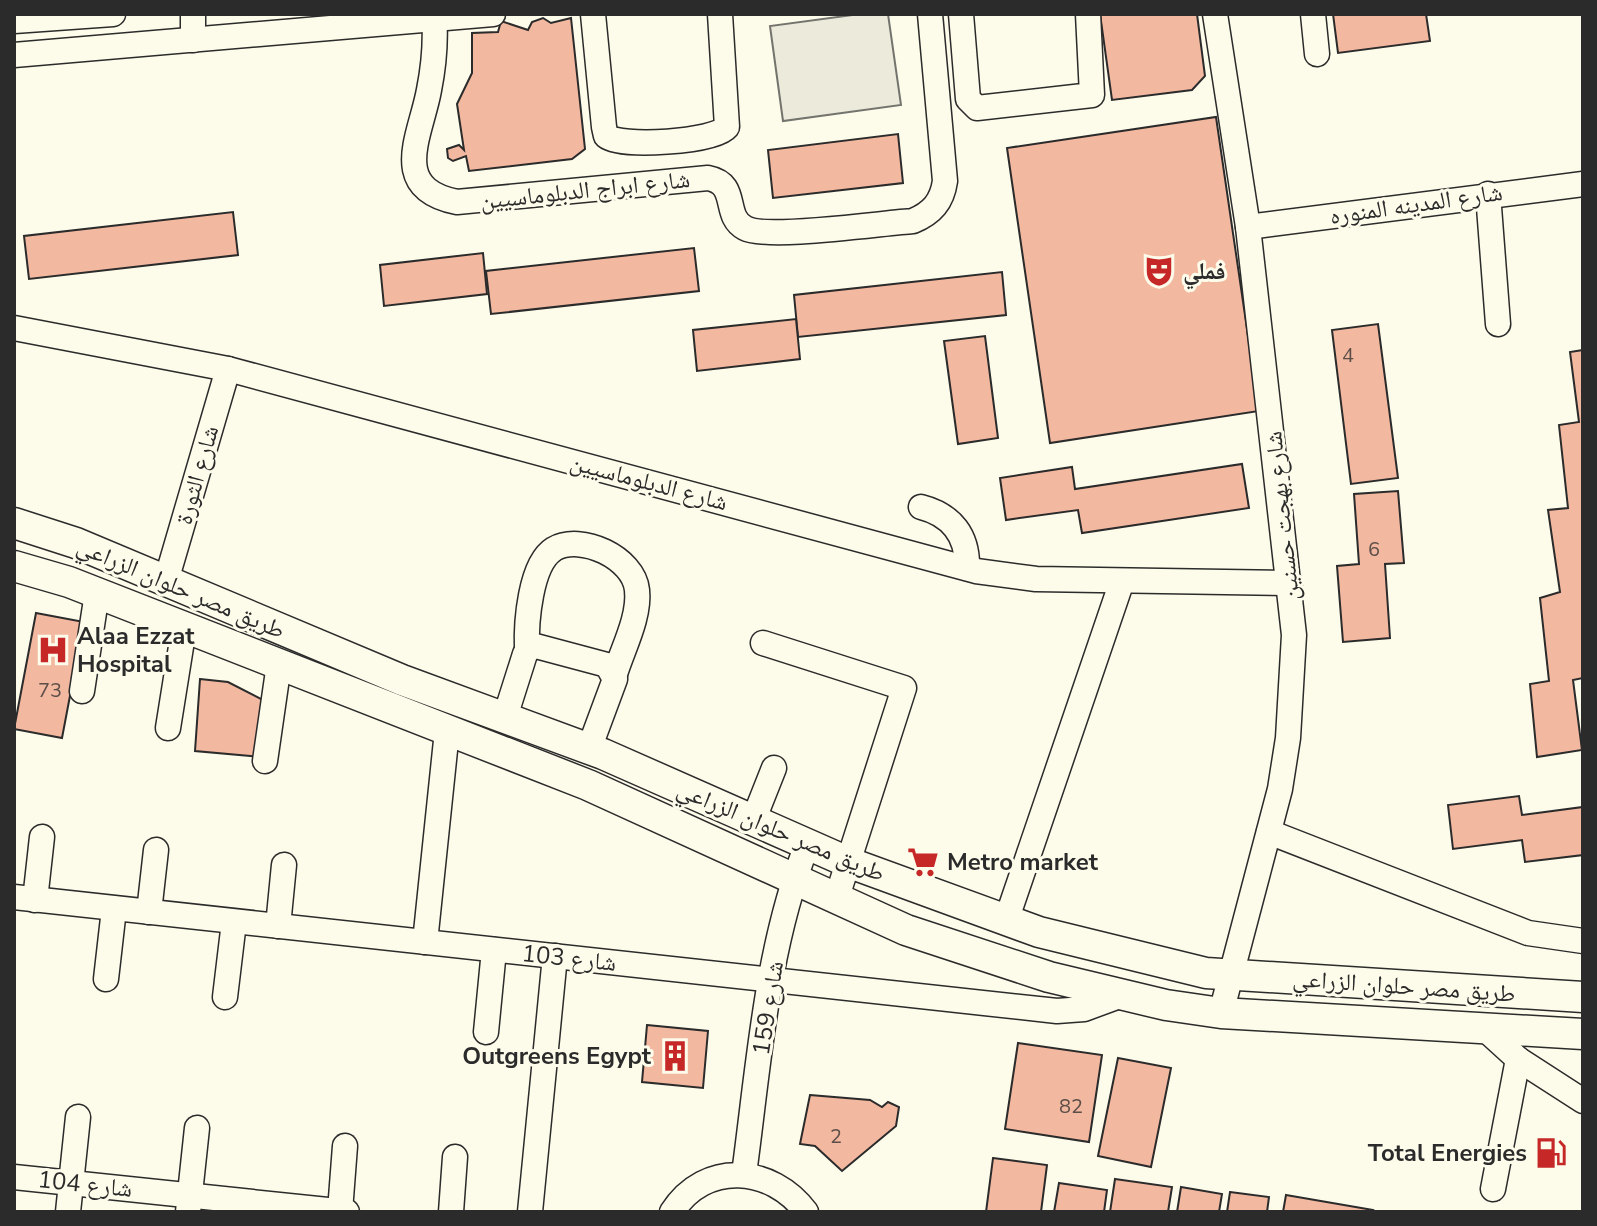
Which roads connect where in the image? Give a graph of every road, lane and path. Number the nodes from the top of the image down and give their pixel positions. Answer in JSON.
{"nodes":[{"id":1,"x":113,"y":14,"type":"edge"},
{"id":2,"x":193,"y":14,"type":"edge"},
{"id":3,"x":493,"y":14,"type":"edge"},
{"id":4,"x":593,"y":14,"type":"edge"},
{"id":5,"x":720,"y":14,"type":"edge"},
{"id":6,"x":930,"y":14,"type":"edge"},
{"id":7,"x":961,"y":14,"type":"edge"},
{"id":8,"x":1088,"y":14,"type":"edge"},
{"id":9,"x":1215,"y":14,"type":"edge"},
{"id":10,"x":1313,"y":14,"type":"edge"},
{"id":11,"x":434,"y":17,"type":"edge"},
{"id":12,"x":14,"y":21,"type":"edge"},
{"id":13,"x":193,"y":40,"type":"junction"},
{"id":14,"x":1317,"y":54,"type":"dead end"},
{"id":15,"x":14,"y":55,"type":"edge"},
{"id":16,"x":1583,"y":184,"type":"edge"},
{"id":17,"x":1488,"y":194,"type":"junction"},
{"id":18,"x":1248,"y":227,"type":"junction"},
{"id":19,"x":1498,"y":324,"type":"dead end"},
{"id":20,"x":14,"y":328,"type":"edge"},
{"id":21,"x":228,"y":369,"type":"junction"},
{"id":22,"x":921,"y":507,"type":"dead end"},
{"id":23,"x":14,"y":523,"type":"edge"},
{"id":24,"x":14,"y":566,"type":"edge"},
{"id":25,"x":967,"y":568,"type":"junction"},
{"id":26,"x":166,"y":581,"type":"junction"},
{"id":27,"x":1122,"y":581,"type":"junction"},
{"id":28,"x":1290,"y":583,"type":"junction"},
{"id":29,"x":97,"y":593,"type":"junction"},
{"id":30,"x":184,"y":628,"type":"junction"},
{"id":31,"x":763,"y":643,"type":"dead end"},
{"id":32,"x":527,"y":649,"type":"junction"},
{"id":33,"x":279,"y":664,"type":"junction"},
{"id":34,"x":615,"y":674,"type":"junction"},
{"id":35,"x":82,"y":691,"type":"dead end"},
{"id":36,"x":505,"y":717,"type":"junction"},
{"id":37,"x":168,"y":728,"type":"dead end"},
{"id":38,"x":447,"y":731,"type":"junction"},
{"id":39,"x":589,"y":749,"type":"junction"},
{"id":40,"x":265,"y":761,"type":"dead end"},
{"id":41,"x":774,"y":768,"type":"dead end"},
{"id":42,"x":753,"y":821,"type":"junction"},
{"id":43,"x":1269,"y":832,"type":"junction"},
{"id":44,"x":42,"y":837,"type":"dead end"},
{"id":45,"x":807,"y":845,"type":"junction"},
{"id":46,"x":156,"y":850,"type":"dead end"},
{"id":47,"x":850,"y":863,"type":"junction"},
{"id":48,"x":284,"y":865,"type":"dead end"},
{"id":49,"x":793,"y":880,"type":"junction"},
{"id":50,"x":25,"y":898,"type":"edge"},
{"id":51,"x":836,"y":900,"type":"junction"},
{"id":52,"x":114,"y":909,"type":"junction"},
{"id":53,"x":149,"y":912,"type":"junction"},
{"id":54,"x":1006,"y":921,"type":"junction"},
{"id":55,"x":234,"y":922,"type":"junction"},
{"id":56,"x":278,"y":926,"type":"junction"},
{"id":57,"x":1583,"y":941,"type":"edge"},
{"id":58,"x":425,"y":942,"type":"junction"},
{"id":59,"x":494,"y":950,"type":"junction"},
{"id":60,"x":555,"y":956,"type":"junction"},
{"id":61,"x":1231,"y":976,"type":"junction"},
{"id":62,"x":106,"y":979,"type":"dead end"},
{"id":63,"x":770,"y":979,"type":"junction"},
{"id":64,"x":1122,"y":995,"type":"junction"},
{"id":65,"x":225,"y":997,"type":"dead end"},
{"id":66,"x":1583,"y":997,"type":"edge"},
{"id":67,"x":1221,"y":1013,"type":"junction"},
{"id":68,"x":1485,"y":1029,"type":"junction"},
{"id":69,"x":486,"y":1032,"type":"dead end"},
{"id":70,"x":1583,"y":1034,"type":"edge"},
{"id":71,"x":1518,"y":1059,"type":"junction"},
{"id":72,"x":1583,"y":1101,"type":"edge"},
{"id":73,"x":78,"y":1117,"type":"dead end"},
{"id":74,"x":197,"y":1128,"type":"dead end"},
{"id":75,"x":345,"y":1146,"type":"dead end"},
{"id":76,"x":455,"y":1157,"type":"dead end"},
{"id":77,"x":744,"y":1174,"type":"junction"},
{"id":78,"x":14,"y":1177,"type":"edge"},
{"id":79,"x":71,"y":1183,"type":"junction"},
{"id":80,"x":1493,"y":1189,"type":"dead end"},
{"id":81,"x":188,"y":1204,"type":"edge"},
{"id":82,"x":340,"y":1211,"type":"edge"},
{"id":83,"x":68,"y":1212,"type":"edge"},
{"id":84,"x":347,"y":1212,"type":"edge"},
{"id":85,"x":451,"y":1212,"type":"edge"},
{"id":86,"x":530,"y":1212,"type":"edge"},
{"id":87,"x":672,"y":1212,"type":"edge"},
{"id":88,"x":806,"y":1212,"type":"edge"}],
"edges":[{"from":1,"to":12,"type":"street"},
{"from":2,"to":13,"type":"street"},
{"from":3,"to":11,"type":"street"},
{"from":4,"to":5,"type":"street"},
{"from":6,"to":11,"type":"street","name":"شارع ابراج الدبلوماسيين"},
{"from":7,"to":8,"type":"street"},
{"from":9,"to":18,"type":"street","name":"شارع بهجت حسنين"},
{"from":10,"to":14,"type":"street"},
{"from":11,"to":13,"type":"street"},
{"from":13,"to":15,"type":"street"},
{"from":16,"to":17,"type":"street","name":"شارع المدينه المنوره"},
{"from":17,"to":18,"type":"street","name":"شارع المدينه المنوره"},
{"from":17,"to":19,"type":"street"},
{"from":18,"to":28,"type":"street","name":"شارع بهجت حسنين"},
{"from":20,"to":21,"type":"street","name":"شارع الدبلوماسيين"},
{"from":21,"to":25,"type":"street","name":"شارع الدبلوماسيين"},
{"from":21,"to":26,"type":"street","name":"شارع الثورة"},
{"from":22,"to":25,"type":"street"},
{"from":23,"to":26,"type":"main road","name":"طريق مصر حلوان الزراعي"},
{"from":24,"to":29,"type":"main road","name":"طريق مصر حلوان الزراعي"},
{"from":25,"to":27,"type":"street","name":"شارع الدبلوماسيين"},
{"from":26,"to":36,"type":"main road","name":"طريق مصر حلوان الزراعي"},
{"from":27,"to":28,"type":"street","name":"شارع الدبلوماسيين"},
{"from":27,"to":54,"type":"street"},
{"from":28,"to":43,"type":"street","name":"شارع بهجت حسنين"},
{"from":29,"to":30,"type":"main road","name":"طريق مصر حلوان الزراعي"},
{"from":29,"to":35,"type":"street"},
{"from":30,"to":33,"type":"main road","name":"طريق مصر حلوان الزراعي"},
{"from":30,"to":37,"type":"street"},
{"from":31,"to":47,"type":"street"},
{"from":32,"to":34,"type":"street"},
{"from":32,"to":34,"type":"street"},
{"from":32,"to":36,"type":"street"},
{"from":33,"to":38,"type":"main road","name":"طريق مصر حلوان الزراعي"},
{"from":33,"to":40,"type":"street"},
{"from":34,"to":39,"type":"street"},
{"from":36,"to":39,"type":"main road","name":"طريق مصر حلوان الزراعي"},
{"from":38,"to":49,"type":"main road","name":"طريق مصر حلوان الزراعي"},
{"from":38,"to":58,"type":"street"},
{"from":39,"to":42,"type":"main road","name":"طريق مصر حلوان الزراعي"},
{"from":41,"to":42,"type":"street"},
{"from":42,"to":45,"type":"main road","name":"طريق مصر حلوان الزراعي"},
{"from":43,"to":57,"type":"street"},
{"from":43,"to":61,"type":"street","name":"شارع بهجت حسنين"},
{"from":44,"to":50,"type":"street"},
{"from":45,"to":47,"type":"main road","name":"طريق مصر حلوان الزراعي"},
{"from":45,"to":49,"type":"street","name":"شارع 159"},
{"from":46,"to":53,"type":"street"},
{"from":47,"to":51,"type":"street"},
{"from":47,"to":54,"type":"main road","name":"طريق مصر حلوان الزراعي"},
{"from":48,"to":56,"type":"street"},
{"from":49,"to":51,"type":"main road","name":"طريق مصر حلوان الزراعي"},
{"from":49,"to":63,"type":"street","name":"شارع 159"},
{"from":50,"to":52,"type":"street","name":"شارع 103"},
{"from":51,"to":64,"type":"main road","name":"طريق مصر حلوان الزراعي"},
{"from":52,"to":53,"type":"street","name":"شارع 103"},
{"from":52,"to":62,"type":"street"},
{"from":53,"to":55,"type":"street","name":"شارع 103"},
{"from":54,"to":61,"type":"main road","name":"طريق مصر حلوان الزراعي"},
{"from":55,"to":56,"type":"street","name":"شارع 103"},
{"from":55,"to":65,"type":"street"},
{"from":56,"to":58,"type":"street","name":"شارع 103"},
{"from":58,"to":59,"type":"street","name":"شارع 103"},
{"from":59,"to":60,"type":"street","name":"شارع 103"},
{"from":59,"to":69,"type":"street"},
{"from":60,"to":63,"type":"street","name":"شارع 103"},
{"from":60,"to":86,"type":"street"},
{"from":61,"to":66,"type":"main road","name":"طريق مصر حلوان الزراعي"},
{"from":61,"to":67,"type":"street","name":"شارع بهجت حسنين"},
{"from":63,"to":64,"type":"street","name":"شارع 103"},
{"from":63,"to":77,"type":"street","name":"شارع 159"},
{"from":64,"to":67,"type":"main road","name":"طريق مصر حلوان الزراعي"},
{"from":67,"to":68,"type":"main road","name":"طريق مصر حلوان الزراعي"},
{"from":68,"to":70,"type":"main road","name":"طريق مصر حلوان الزراعي"},
{"from":68,"to":71,"type":"street"},
{"from":71,"to":72,"type":"street"},
{"from":71,"to":80,"type":"street"},
{"from":73,"to":79,"type":"street"},
{"from":74,"to":81,"type":"street"},
{"from":75,"to":82,"type":"street"},
{"from":76,"to":85,"type":"street"},
{"from":77,"to":87,"type":"street"},
{"from":77,"to":88,"type":"street"},
{"from":78,"to":79,"type":"street","name":"شارع 104"},
{"from":79,"to":81,"type":"street","name":"شارع 104"},
{"from":79,"to":83,"type":"street"},
{"from":81,"to":82,"type":"street","name":"شارع 104"},
{"from":82,"to":84,"type":"street","name":"شارع 104"}]}
